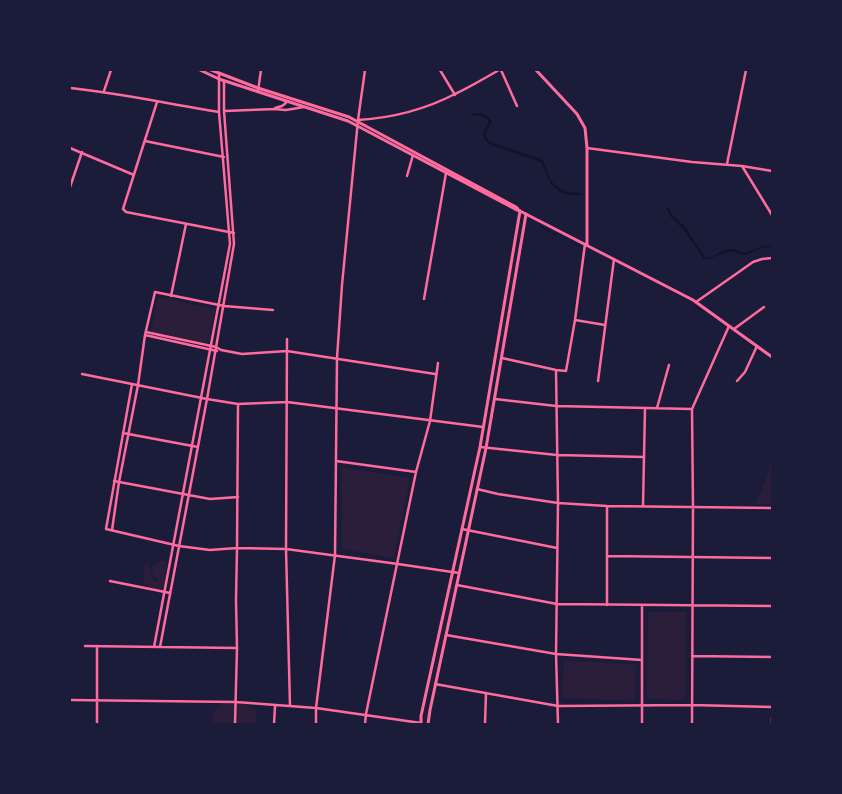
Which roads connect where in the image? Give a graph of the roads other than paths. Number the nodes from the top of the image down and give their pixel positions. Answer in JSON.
{"nodes":[{"id":1,"x":110,"y":70,"type":"edge"},
{"id":2,"x":200,"y":70,"type":"edge"},
{"id":3,"x":211,"y":70,"type":"edge"},
{"id":4,"x":261,"y":70,"type":"edge"},
{"id":5,"x":364,"y":70,"type":"edge"},
{"id":6,"x":440,"y":70,"type":"edge"},
{"id":7,"x":500,"y":70,"type":"edge"},
{"id":8,"x":536,"y":70,"type":"edge"},
{"id":9,"x":746,"y":70,"type":"edge"},
{"id":10,"x":219,"y":74,"type":"junction"},
{"id":11,"x":225,"y":78,"type":"junction"},
{"id":12,"x":219,"y":79,"type":"junction"},
{"id":13,"x":70,"y":88,"type":"edge"},
{"id":14,"x":258,"y":89,"type":"junction"},
{"id":15,"x":104,"y":91,"type":"junction"},
{"id":16,"x":455,"y":94,"type":"junction"},
{"id":17,"x":284,"y":100,"type":"junction"},
{"id":18,"x":157,"y":102,"type":"junction"},
{"id":19,"x":517,"y":106,"type":"dead end"},
{"id":20,"x":304,"y":107,"type":"junction"},
{"id":21,"x":274,"y":109,"type":"junction"},
{"id":22,"x":224,"y":111,"type":"junction"},
{"id":23,"x":219,"y":112,"type":"junction"},
{"id":24,"x":358,"y":122,"type":"junction"},
{"id":25,"x":145,"y":141,"type":"junction"},
{"id":26,"x":70,"y":148,"type":"edge"},
{"id":27,"x":587,"y":148,"type":"junction"},
{"id":28,"x":82,"y":152,"type":"junction"},
{"id":29,"x":413,"y":155,"type":"junction"},
{"id":30,"x":224,"y":157,"type":"junction"},
{"id":31,"x":726,"y":164,"type":"junction"},
{"id":32,"x":742,"y":166,"type":"junction"},
{"id":33,"x":447,"y":171,"type":"junction"},
{"id":34,"x":772,"y":171,"type":"edge"},
{"id":35,"x":134,"y":175,"type":"junction"},
{"id":36,"x":407,"y":176,"type":"dead end"},
{"id":37,"x":70,"y":187,"type":"edge"},
{"id":38,"x":519,"y":210,"type":"junction"},
{"id":39,"x":526,"y":214,"type":"junction"},
{"id":40,"x":772,"y":215,"type":"edge"},
{"id":41,"x":186,"y":224,"type":"junction"},
{"id":42,"x":230,"y":232,"type":"junction"},
{"id":43,"x":234,"y":233,"type":"junction"},
{"id":44,"x":586,"y":245,"type":"junction"},
{"id":45,"x":772,"y":258,"type":"edge"},
{"id":46,"x":614,"y":259,"type":"junction"},
{"id":47,"x":506,"y":290,"type":"junction"},
{"id":48,"x":512,"y":292,"type":"junction"},
{"id":49,"x":171,"y":296,"type":"junction"},
{"id":50,"x":424,"y":299,"type":"dead end"},
{"id":51,"x":696,"y":302,"type":"junction"},
{"id":52,"x":219,"y":306,"type":"junction"},
{"id":53,"x":224,"y":306,"type":"junction"},
{"id":54,"x":764,"y":307,"type":"dead end"},
{"id":55,"x":273,"y":310,"type":"dead end"},
{"id":56,"x":575,"y":320,"type":"junction"},
{"id":57,"x":605,"y":325,"type":"junction"},
{"id":58,"x":729,"y":326,"type":"junction"},
{"id":59,"x":734,"y":329,"type":"junction"},
{"id":60,"x":145,"y":333,"type":"junction"},
{"id":61,"x":287,"y":339,"type":"dead end"},
{"id":62,"x":757,"y":346,"type":"junction"},
{"id":63,"x":210,"y":348,"type":"junction"},
{"id":64,"x":216,"y":349,"type":"junction"},
{"id":65,"x":287,"y":351,"type":"junction"},
{"id":66,"x":772,"y":357,"type":"edge"},
{"id":67,"x":337,"y":358,"type":"junction"},
{"id":68,"x":502,"y":358,"type":"junction"},
{"id":69,"x":438,"y":363,"type":"dead end"},
{"id":70,"x":669,"y":365,"type":"dead end"},
{"id":71,"x":493,"y":367,"type":"junction"},
{"id":72,"x":500,"y":368,"type":"junction"},
{"id":73,"x":556,"y":370,"type":"junction"},
{"id":74,"x":82,"y":374,"type":"dead end"},
{"id":75,"x":436,"y":374,"type":"junction"},
{"id":76,"x":598,"y":381,"type":"dead end"},
{"id":77,"x":737,"y":381,"type":"dead end"},
{"id":78,"x":132,"y":384,"type":"junction"},
{"id":79,"x":138,"y":385,"type":"junction"},
{"id":80,"x":201,"y":398,"type":"junction"},
{"id":81,"x":207,"y":399,"type":"junction"},
{"id":82,"x":494,"y":399,"type":"junction"},
{"id":83,"x":287,"y":402,"type":"junction"},
{"id":84,"x":238,"y":404,"type":"junction"},
{"id":85,"x":556,"y":406,"type":"junction"},
{"id":86,"x":645,"y":408,"type":"junction"},
{"id":87,"x":657,"y":408,"type":"junction"},
{"id":88,"x":336,"y":409,"type":"junction"},
{"id":89,"x":692,"y":409,"type":"junction"},
{"id":90,"x":430,"y":421,"type":"junction"},
{"id":91,"x":483,"y":427,"type":"junction"},
{"id":92,"x":123,"y":433,"type":"junction"},
{"id":93,"x":128,"y":434,"type":"junction"},
{"id":94,"x":192,"y":446,"type":"junction"},
{"id":95,"x":480,"y":446,"type":"junction"},
{"id":96,"x":198,"y":447,"type":"junction"},
{"id":97,"x":486,"y":448,"type":"junction"},
{"id":98,"x":557,"y":454,"type":"junction"},
{"id":99,"x":644,"y":457,"type":"junction"},
{"id":100,"x":336,"y":461,"type":"junction"},
{"id":101,"x":416,"y":472,"type":"junction"},
{"id":102,"x":114,"y":481,"type":"junction"},
{"id":103,"x":119,"y":482,"type":"junction"},
{"id":104,"x":477,"y":489,"type":"junction"},
{"id":105,"x":183,"y":494,"type":"junction"},
{"id":106,"x":188,"y":495,"type":"junction"},
{"id":107,"x":238,"y":497,"type":"junction"},
{"id":108,"x":558,"y":504,"type":"junction"},
{"id":109,"x":607,"y":506,"type":"junction"},
{"id":110,"x":643,"y":507,"type":"junction"},
{"id":111,"x":694,"y":507,"type":"junction"},
{"id":112,"x":772,"y":508,"type":"edge"},
{"id":113,"x":462,"y":529,"type":"junction"},
{"id":114,"x":112,"y":530,"type":"junction"},
{"id":115,"x":468,"y":530,"type":"junction"},
{"id":116,"x":174,"y":544,"type":"junction"},
{"id":117,"x":179,"y":546,"type":"junction"},
{"id":118,"x":237,"y":548,"type":"junction"},
{"id":119,"x":557,"y":548,"type":"junction"},
{"id":120,"x":286,"y":549,"type":"junction"},
{"id":121,"x":335,"y":555,"type":"junction"},
{"id":122,"x":607,"y":556,"type":"junction"},
{"id":123,"x":693,"y":557,"type":"junction"},
{"id":124,"x":772,"y":558,"type":"edge"},
{"id":125,"x":398,"y":564,"type":"junction"},
{"id":126,"x":453,"y":572,"type":"junction"},
{"id":127,"x":459,"y":573,"type":"junction"},
{"id":128,"x":110,"y":581,"type":"dead end"},
{"id":129,"x":456,"y":585,"type":"junction"},
{"id":130,"x":165,"y":592,"type":"junction"},
{"id":131,"x":170,"y":593,"type":"junction"},
{"id":132,"x":557,"y":604,"type":"junction"},
{"id":133,"x":607,"y":605,"type":"junction"},
{"id":134,"x":642,"y":606,"type":"junction"},
{"id":135,"x":693,"y":606,"type":"junction"},
{"id":136,"x":772,"y":606,"type":"edge"},
{"id":137,"x":444,"y":613,"type":"junction"},
{"id":138,"x":450,"y":614,"type":"junction"},
{"id":139,"x":446,"y":635,"type":"junction"},
{"id":140,"x":85,"y":646,"type":"dead end"},
{"id":141,"x":97,"y":646,"type":"junction"},
{"id":142,"x":154,"y":647,"type":"junction"},
{"id":143,"x":160,"y":647,"type":"junction"},
{"id":144,"x":237,"y":648,"type":"junction"},
{"id":145,"x":556,"y":654,"type":"junction"},
{"id":146,"x":692,"y":656,"type":"junction"},
{"id":147,"x":772,"y":658,"type":"edge"},
{"id":148,"x":642,"y":660,"type":"junction"},
{"id":149,"x":435,"y":684,"type":"junction"},
{"id":150,"x":486,"y":694,"type":"junction"},
{"id":151,"x":70,"y":700,"type":"edge"},
{"id":152,"x":97,"y":701,"type":"junction"},
{"id":153,"x":236,"y":702,"type":"junction"},
{"id":154,"x":275,"y":705,"type":"junction"},
{"id":155,"x":692,"y":705,"type":"junction"},
{"id":156,"x":290,"y":706,"type":"junction"},
{"id":157,"x":558,"y":706,"type":"junction"},
{"id":158,"x":642,"y":706,"type":"junction"},
{"id":159,"x":772,"y":707,"type":"edge"},
{"id":160,"x":316,"y":708,"type":"junction"},
{"id":161,"x":423,"y":709,"type":"junction"},
{"id":162,"x":430,"y":710,"type":"junction"},
{"id":163,"x":366,"y":714,"type":"junction"},
{"id":164,"x":772,"y":718,"type":"edge"},
{"id":165,"x":97,"y":724,"type":"edge"},
{"id":166,"x":235,"y":724,"type":"edge"},
{"id":167,"x":274,"y":724,"type":"edge"},
{"id":168,"x":316,"y":724,"type":"edge"},
{"id":169,"x":365,"y":724,"type":"edge"},
{"id":170,"x":421,"y":724,"type":"edge"},
{"id":171,"x":428,"y":724,"type":"edge"},
{"id":172,"x":485,"y":724,"type":"edge"},
{"id":173,"x":558,"y":724,"type":"edge"},
{"id":174,"x":642,"y":724,"type":"edge"},
{"id":175,"x":692,"y":724,"type":"edge"},
{"id":176,"x":772,"y":724,"type":"edge"}],
"edges":[{"from":1,"to":15,"type":"street"},
{"from":2,"to":12,"type":"street"},
{"from":3,"to":10,"type":"street"},
{"from":4,"to":14,"type":"street"},
{"from":5,"to":24,"type":"street"},
{"from":6,"to":16,"type":"street"},
{"from":7,"to":16,"type":"street"},
{"from":7,"to":19,"type":"street"},
{"from":8,"to":27,"type":"street"},
{"from":9,"to":31,"type":"street"},
{"from":10,"to":11,"type":"street"},
{"from":10,"to":12,"type":"street"},
{"from":11,"to":12,"type":"street"},
{"from":11,"to":14,"type":"street"},
{"from":11,"to":22,"type":"street"},
{"from":12,"to":23,"type":"street"},
{"from":13,"to":15,"type":"street"},
{"from":14,"to":17,"type":"street"},
{"from":14,"to":24,"type":"street"},
{"from":15,"to":18,"type":"street"},
{"from":16,"to":24,"type":"street"},
{"from":17,"to":20,"type":"street"},
{"from":17,"to":21,"type":"street"},
{"from":18,"to":23,"type":"street"},
{"from":18,"to":25,"type":"street"},
{"from":20,"to":21,"type":"street"},
{"from":20,"to":24,"type":"street"},
{"from":21,"to":22,"type":"street"},
{"from":22,"to":23,"type":"street"},
{"from":22,"to":43,"type":"street"},
{"from":23,"to":30,"type":"street"},
{"from":24,"to":29,"type":"street"},
{"from":24,"to":33,"type":"street"},
{"from":24,"to":67,"type":"street"},
{"from":25,"to":30,"type":"street"},
{"from":25,"to":35,"type":"street"},
{"from":26,"to":28,"type":"street"},
{"from":27,"to":31,"type":"street"},
{"from":27,"to":44,"type":"street"},
{"from":28,"to":35,"type":"street"},
{"from":28,"to":37,"type":"street"},
{"from":29,"to":33,"type":"street"},
{"from":29,"to":36,"type":"street"},
{"from":30,"to":42,"type":"street"},
{"from":31,"to":32,"type":"street"},
{"from":32,"to":34,"type":"street"},
{"from":32,"to":40,"type":"street"},
{"from":33,"to":38,"type":"street"},
{"from":33,"to":50,"type":"street"},
{"from":35,"to":41,"type":"street"},
{"from":38,"to":39,"type":"street"},
{"from":38,"to":47,"type":"street"},
{"from":39,"to":44,"type":"street"},
{"from":39,"to":48,"type":"street"},
{"from":41,"to":42,"type":"street"},
{"from":41,"to":49,"type":"street"},
{"from":42,"to":43,"type":"street"},
{"from":42,"to":52,"type":"street"},
{"from":43,"to":53,"type":"street"},
{"from":44,"to":46,"type":"street"},
{"from":44,"to":56,"type":"street"},
{"from":45,"to":51,"type":"street"},
{"from":46,"to":51,"type":"street"},
{"from":46,"to":57,"type":"street"},
{"from":47,"to":48,"type":"street"},
{"from":47,"to":71,"type":"street"},
{"from":48,"to":68,"type":"street"},
{"from":49,"to":52,"type":"street"},
{"from":49,"to":60,"type":"street"},
{"from":51,"to":58,"type":"street"},
{"from":52,"to":53,"type":"street"},
{"from":52,"to":63,"type":"street"},
{"from":53,"to":55,"type":"street"},
{"from":53,"to":64,"type":"street"},
{"from":54,"to":59,"type":"street"},
{"from":56,"to":57,"type":"street"},
{"from":56,"to":73,"type":"street"},
{"from":57,"to":76,"type":"street"},
{"from":58,"to":59,"type":"street"},
{"from":58,"to":89,"type":"street"},
{"from":59,"to":62,"type":"street"},
{"from":60,"to":63,"type":"street"},
{"from":60,"to":79,"type":"street"},
{"from":61,"to":65,"type":"street"},
{"from":62,"to":66,"type":"street"},
{"from":62,"to":77,"type":"street"},
{"from":63,"to":64,"type":"street"},
{"from":63,"to":80,"type":"street"},
{"from":64,"to":65,"type":"street"},
{"from":64,"to":81,"type":"street"},
{"from":65,"to":67,"type":"street"},
{"from":65,"to":83,"type":"street"},
{"from":67,"to":75,"type":"street"},
{"from":67,"to":88,"type":"street"},
{"from":68,"to":72,"type":"street"},
{"from":68,"to":73,"type":"street"},
{"from":69,"to":75,"type":"street"},
{"from":70,"to":87,"type":"street"},
{"from":71,"to":72,"type":"street"},
{"from":71,"to":91,"type":"street"},
{"from":72,"to":82,"type":"street"},
{"from":73,"to":85,"type":"street"},
{"from":74,"to":78,"type":"street"},
{"from":75,"to":90,"type":"street"},
{"from":78,"to":79,"type":"street"},
{"from":78,"to":92,"type":"street"},
{"from":79,"to":80,"type":"street"},
{"from":79,"to":93,"type":"street"},
{"from":80,"to":81,"type":"street"},
{"from":80,"to":94,"type":"street"},
{"from":81,"to":84,"type":"street"},
{"from":81,"to":96,"type":"street"},
{"from":82,"to":85,"type":"street"},
{"from":82,"to":97,"type":"street"},
{"from":83,"to":84,"type":"street"},
{"from":83,"to":88,"type":"street"},
{"from":83,"to":120,"type":"street"},
{"from":84,"to":107,"type":"street"},
{"from":85,"to":86,"type":"street"},
{"from":85,"to":98,"type":"street"},
{"from":86,"to":87,"type":"street"},
{"from":86,"to":99,"type":"street"},
{"from":87,"to":89,"type":"street"},
{"from":88,"to":90,"type":"street"},
{"from":88,"to":100,"type":"street"},
{"from":89,"to":111,"type":"street"},
{"from":90,"to":91,"type":"street"},
{"from":90,"to":101,"type":"street"},
{"from":91,"to":95,"type":"street"},
{"from":92,"to":93,"type":"street"},
{"from":92,"to":102,"type":"street"},
{"from":93,"to":94,"type":"street"},
{"from":93,"to":103,"type":"street"},
{"from":94,"to":96,"type":"street"},
{"from":94,"to":105,"type":"street"},
{"from":95,"to":97,"type":"street"},
{"from":95,"to":113,"type":"street"},
{"from":96,"to":106,"type":"street"},
{"from":97,"to":98,"type":"street"},
{"from":97,"to":104,"type":"street"},
{"from":98,"to":99,"type":"street"},
{"from":98,"to":108,"type":"street"},
{"from":99,"to":110,"type":"street"},
{"from":100,"to":101,"type":"street"},
{"from":100,"to":121,"type":"street"},
{"from":101,"to":125,"type":"street"},
{"from":102,"to":103,"type":"street"},
{"from":102,"to":114,"type":"street"},
{"from":103,"to":105,"type":"street"},
{"from":103,"to":114,"type":"street"},
{"from":104,"to":108,"type":"street"},
{"from":104,"to":115,"type":"street"},
{"from":105,"to":106,"type":"street"},
{"from":105,"to":116,"type":"street"},
{"from":106,"to":107,"type":"street"},
{"from":106,"to":117,"type":"street"},
{"from":107,"to":118,"type":"street"},
{"from":108,"to":109,"type":"street"},
{"from":108,"to":119,"type":"street"},
{"from":109,"to":110,"type":"street"},
{"from":109,"to":122,"type":"street"},
{"from":110,"to":111,"type":"street"},
{"from":111,"to":112,"type":"street"},
{"from":111,"to":123,"type":"street"},
{"from":113,"to":115,"type":"street"},
{"from":113,"to":126,"type":"street"},
{"from":114,"to":116,"type":"street"},
{"from":115,"to":119,"type":"street"},
{"from":115,"to":127,"type":"street"},
{"from":116,"to":117,"type":"street"},
{"from":116,"to":130,"type":"street"},
{"from":117,"to":118,"type":"street"},
{"from":117,"to":131,"type":"street"},
{"from":118,"to":120,"type":"street"},
{"from":118,"to":144,"type":"street"},
{"from":119,"to":132,"type":"street"},
{"from":120,"to":121,"type":"street"},
{"from":120,"to":156,"type":"street"},
{"from":121,"to":125,"type":"street"},
{"from":121,"to":160,"type":"street"},
{"from":122,"to":123,"type":"street"},
{"from":122,"to":133,"type":"street"},
{"from":123,"to":124,"type":"street"},
{"from":123,"to":135,"type":"street"},
{"from":125,"to":126,"type":"street"},
{"from":125,"to":163,"type":"street"},
{"from":126,"to":127,"type":"street"},
{"from":126,"to":137,"type":"street"},
{"from":127,"to":129,"type":"street"},
{"from":128,"to":130,"type":"street"},
{"from":129,"to":132,"type":"street"},
{"from":129,"to":138,"type":"street"},
{"from":130,"to":131,"type":"street"},
{"from":130,"to":142,"type":"street"},
{"from":131,"to":143,"type":"street"},
{"from":132,"to":133,"type":"street"},
{"from":132,"to":145,"type":"street"},
{"from":133,"to":134,"type":"street"},
{"from":134,"to":135,"type":"street"},
{"from":134,"to":148,"type":"street"},
{"from":135,"to":136,"type":"street"},
{"from":135,"to":146,"type":"street"},
{"from":137,"to":138,"type":"street"},
{"from":137,"to":161,"type":"street"},
{"from":138,"to":139,"type":"street"},
{"from":139,"to":145,"type":"street"},
{"from":139,"to":149,"type":"street"},
{"from":140,"to":141,"type":"street"},
{"from":141,"to":142,"type":"street"},
{"from":141,"to":152,"type":"street"},
{"from":142,"to":143,"type":"street"},
{"from":143,"to":144,"type":"street"},
{"from":144,"to":153,"type":"street"},
{"from":145,"to":148,"type":"street"},
{"from":145,"to":157,"type":"street"},
{"from":146,"to":147,"type":"street"},
{"from":146,"to":155,"type":"street"},
{"from":148,"to":158,"type":"street"},
{"from":149,"to":150,"type":"street"},
{"from":149,"to":162,"type":"street"},
{"from":150,"to":157,"type":"street"},
{"from":150,"to":172,"type":"street"},
{"from":151,"to":152,"type":"street"},
{"from":152,"to":153,"type":"street"},
{"from":152,"to":165,"type":"street"},
{"from":153,"to":154,"type":"street"},
{"from":153,"to":166,"type":"street"},
{"from":154,"to":156,"type":"street"},
{"from":154,"to":167,"type":"street"},
{"from":155,"to":158,"type":"street"},
{"from":155,"to":159,"type":"street"},
{"from":155,"to":175,"type":"street"},
{"from":156,"to":160,"type":"street"},
{"from":157,"to":158,"type":"street"},
{"from":157,"to":173,"type":"street"},
{"from":158,"to":174,"type":"street"},
{"from":160,"to":163,"type":"street"},
{"from":160,"to":168,"type":"street"},
{"from":161,"to":162,"type":"street"},
{"from":161,"to":170,"type":"street"},
{"from":162,"to":171,"type":"street"},
{"from":163,"to":169,"type":"street"},
{"from":163,"to":170,"type":"street"},
{"from":164,"to":176,"type":"street"}]}
